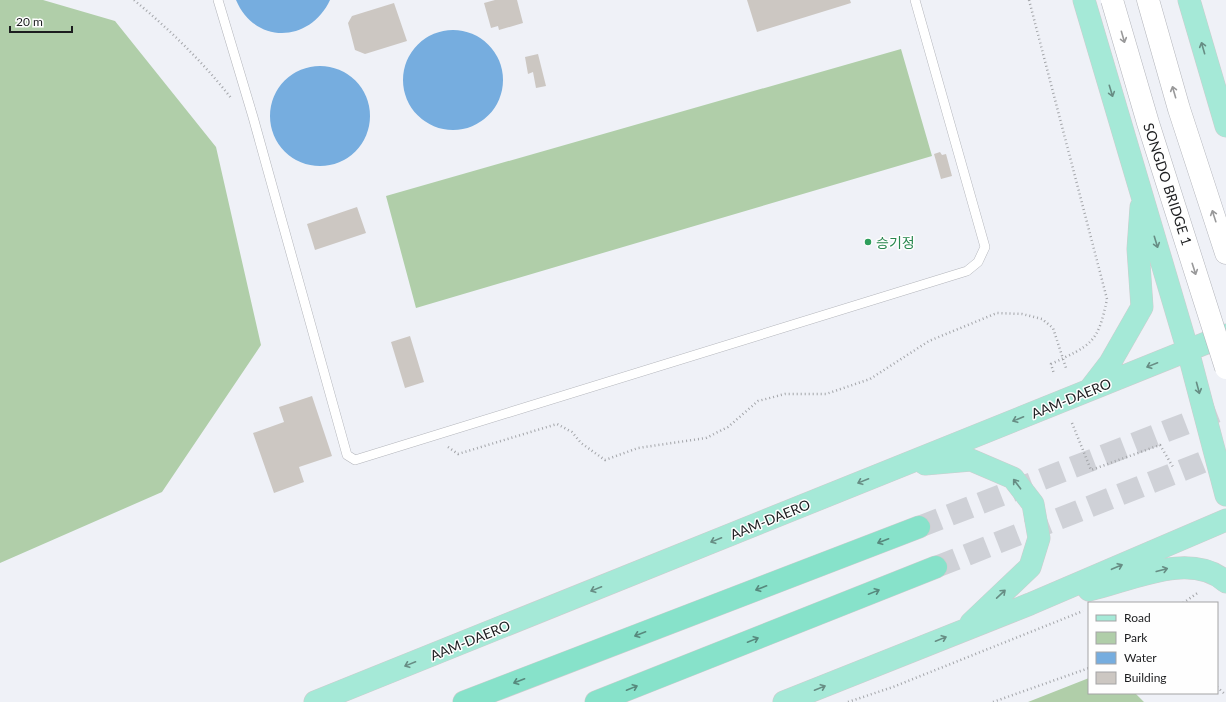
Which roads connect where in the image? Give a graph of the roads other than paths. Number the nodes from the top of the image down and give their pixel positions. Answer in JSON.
{"nodes":[{"id":1,"x":218,"y":0,"type":"edge"},
{"id":2,"x":915,"y":0,"type":"edge"},
{"id":3,"x":1084,"y":0,"type":"edge"},
{"id":4,"x":1112,"y":0,"type":"edge"},
{"id":5,"x":1148,"y":0,"type":"edge"},
{"id":6,"x":1189,"y":0,"type":"edge"},
{"id":7,"x":1226,"y":126,"type":"edge"},
{"id":8,"x":1142,"y":196,"type":"junction"},
{"id":9,"x":1226,"y":253,"type":"edge"},
{"id":10,"x":1226,"y":335,"type":"edge"},
{"id":11,"x":1188,"y":351,"type":"junction"},
{"id":12,"x":1226,"y":368,"type":"edge"},
{"id":13,"x":1090,"y":390,"type":"junction"},
{"id":14,"x":899,"y":467,"type":"junction"},
{"id":15,"x":1226,"y":495,"type":"edge"},
{"id":16,"x":1226,"y":520,"type":"edge"},
{"id":17,"x":919,"y":527,"type":"tunnel mouth"},
{"id":18,"x":936,"y":567,"type":"tunnel mouth"},
{"id":19,"x":1226,"y":582,"type":"edge"},
{"id":20,"x":1030,"y":604,"type":"junction"},
{"id":21,"x":963,"y":631,"type":"junction"},
{"id":22,"x":315,"y":702,"type":"edge"},
{"id":23,"x":464,"y":702,"type":"edge"},
{"id":24,"x":596,"y":702,"type":"edge"},
{"id":25,"x":784,"y":702,"type":"edge"}],
"edges":[{"from":1,"to":2,"type":"lane"},
{"from":3,"to":8,"type":"main road","one_way":true},
{"from":4,"to":12,"type":"main road","name":"SONGDO BRIDGE 1","one_way":true,"bridge":true},
{"from":9,"to":5,"type":"main road","one_way":true},
{"from":7,"to":6,"type":"main road","one_way":true},
{"from":8,"to":11,"type":"main road","one_way":true},
{"from":8,"to":13,"type":"main road"},
{"from":10,"to":11,"type":"main road","name":"AAM-DAERO"},
{"from":11,"to":13,"type":"main road","name":"AAM-DAERO","one_way":true},
{"from":11,"to":15,"type":"main road","one_way":true},
{"from":13,"to":14,"type":"main road","name":"AAM-DAERO","one_way":true},
{"from":21,"to":14,"type":"main road","one_way":true},
{"from":14,"to":22,"type":"main road","name":"AAM-DAERO","one_way":true},
{"from":20,"to":16,"type":"main road","one_way":true},
{"from":17,"to":23,"type":"highway","one_way":true},
{"from":24,"to":18,"type":"highway","one_way":true},
{"from":20,"to":19,"type":"main road","one_way":true},
{"from":20,"to":21,"type":"main road"},
{"from":25,"to":21,"type":"main road","one_way":true}]}
